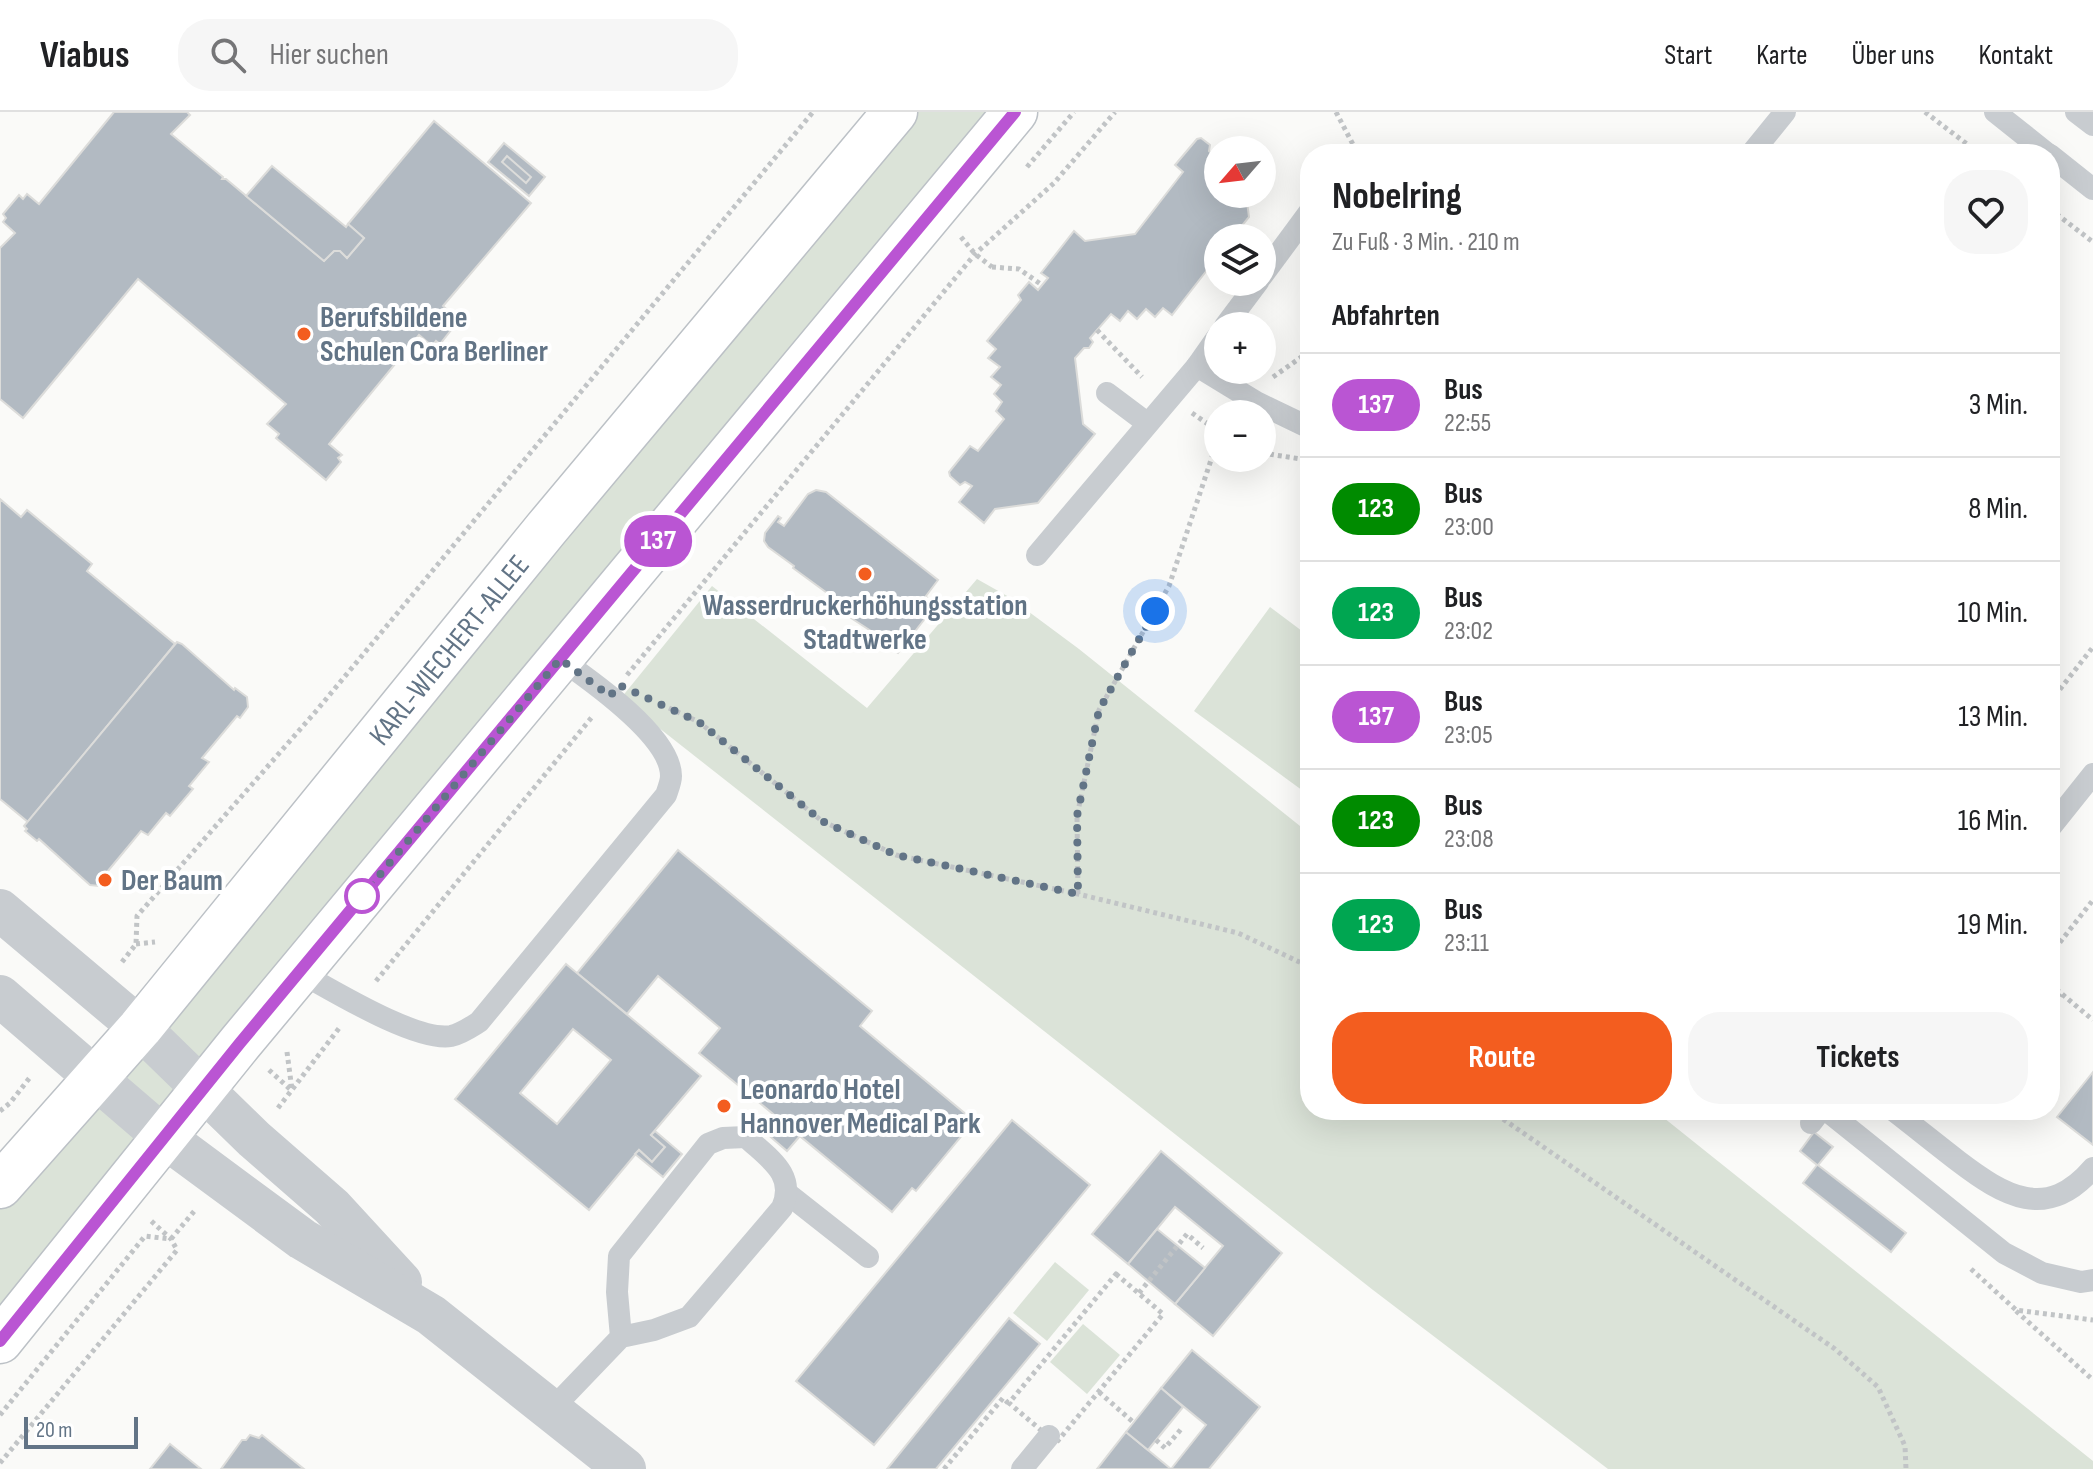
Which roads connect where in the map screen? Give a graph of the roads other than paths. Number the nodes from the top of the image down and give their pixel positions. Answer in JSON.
{"nodes":[{"id":1,"x":895,"y":112,"type":"edge"},
{"id":2,"x":1015,"y":112,"type":"edge"},
{"id":3,"x":1785,"y":112,"type":"edge"},
{"id":4,"x":1995,"y":112,"type":"edge"},
{"id":5,"x":2076,"y":112,"type":"edge"},
{"id":6,"x":2093,"y":125,"type":"edge"},
{"id":7,"x":1759,"y":144,"type":"edge"},
{"id":8,"x":2035,"y":144,"type":"edge"},
{"id":9,"x":2060,"y":164,"type":"edge"},
{"id":10,"x":2093,"y":189,"type":"edge"},
{"id":11,"x":1300,"y":225,"type":"edge"},
{"id":12,"x":1276,"y":257,"type":"edge"},
{"id":13,"x":1204,"y":356,"type":"edge"},
{"id":14,"x":1197,"y":366,"type":"junction"},
{"id":15,"x":1107,"y":393,"type":"dead end"},
{"id":16,"x":1147,"y":423,"type":"junction"},
{"id":17,"x":1300,"y":423,"type":"edge"},
{"id":18,"x":1037,"y":555,"type":"dead end"},
{"id":19,"x":560,"y":659,"type":"junction"},
{"id":20,"x":2093,"y":774,"type":"edge"},
{"id":21,"x":2060,"y":815,"type":"edge"},
{"id":22,"x":0,"y":910,"type":"edge"},
{"id":23,"x":299,"y":972,"type":"junction"},
{"id":24,"x":0,"y":996,"type":"edge"},
{"id":25,"x":140,"y":1028,"type":"junction"},
{"id":26,"x":96,"y":1077,"type":"junction"},
{"id":27,"x":203,"y":1090,"type":"junction"},
{"id":28,"x":1827,"y":1120,"type":"edge"},
{"id":29,"x":1906,"y":1120,"type":"edge"},
{"id":30,"x":164,"y":1137,"type":"junction"},
{"id":31,"x":2093,"y":1168,"type":"edge"},
{"id":32,"x":0,"y":1186,"type":"edge"},
{"id":33,"x":788,"y":1194,"type":"junction"},
{"id":34,"x":868,"y":1257,"type":"dead end"},
{"id":35,"x":2093,"y":1280,"type":"edge"},
{"id":36,"x":431,"y":1315,"type":"junction"},
{"id":37,"x":621,"y":1337,"type":"junction"},
{"id":38,"x":0,"y":1341,"type":"edge"},
{"id":39,"x":551,"y":1410,"type":"junction"},
{"id":40,"x":1049,"y":1436,"type":"road end"},
{"id":41,"x":625,"y":1469,"type":"edge"},
{"id":42,"x":1022,"y":1469,"type":"edge"}],
"edges":[{"from":1,"to":25,"type":"main road","name":"KARL-WIECHERT-ALLEE"},
{"from":2,"to":19,"type":"main road"},
{"from":3,"to":7,"type":"lane"},
{"from":4,"to":8,"type":"lane"},
{"from":5,"to":6,"type":"lane"},
{"from":9,"to":10,"type":"lane"},
{"from":11,"to":12,"type":"lane"},
{"from":13,"to":14,"type":"lane"},
{"from":14,"to":16,"type":"lane"},
{"from":14,"to":17,"type":"lane"},
{"from":15,"to":16,"type":"lane"},
{"from":16,"to":18,"type":"lane"},
{"from":19,"to":23,"type":"main road"},
{"from":19,"to":23,"type":"lane"},
{"from":20,"to":21,"type":"lane"},
{"from":22,"to":25,"type":"street"},
{"from":23,"to":27,"type":"main road"},
{"from":24,"to":26,"type":"street"},
{"from":25,"to":26,"type":"main road","name":"KARL-WIECHERT-ALLEE"},
{"from":25,"to":27,"type":"street"},
{"from":26,"to":30,"type":"street"},
{"from":26,"to":32,"type":"main road","name":"KARL-WIECHERT-ALLEE"},
{"from":27,"to":30,"type":"main road"},
{"from":27,"to":36,"type":"street"},
{"from":28,"to":35,"type":"lane"},
{"from":29,"to":31,"type":"lane"},
{"from":30,"to":36,"type":"street"},
{"from":30,"to":38,"type":"main road"},
{"from":33,"to":34,"type":"lane"},
{"from":33,"to":37,"type":"lane"},
{"from":33,"to":37,"type":"lane"},
{"from":36,"to":39,"type":"street"},
{"from":37,"to":39,"type":"lane"},
{"from":39,"to":41,"type":"street"},
{"from":40,"to":42,"type":"lane"}]}
